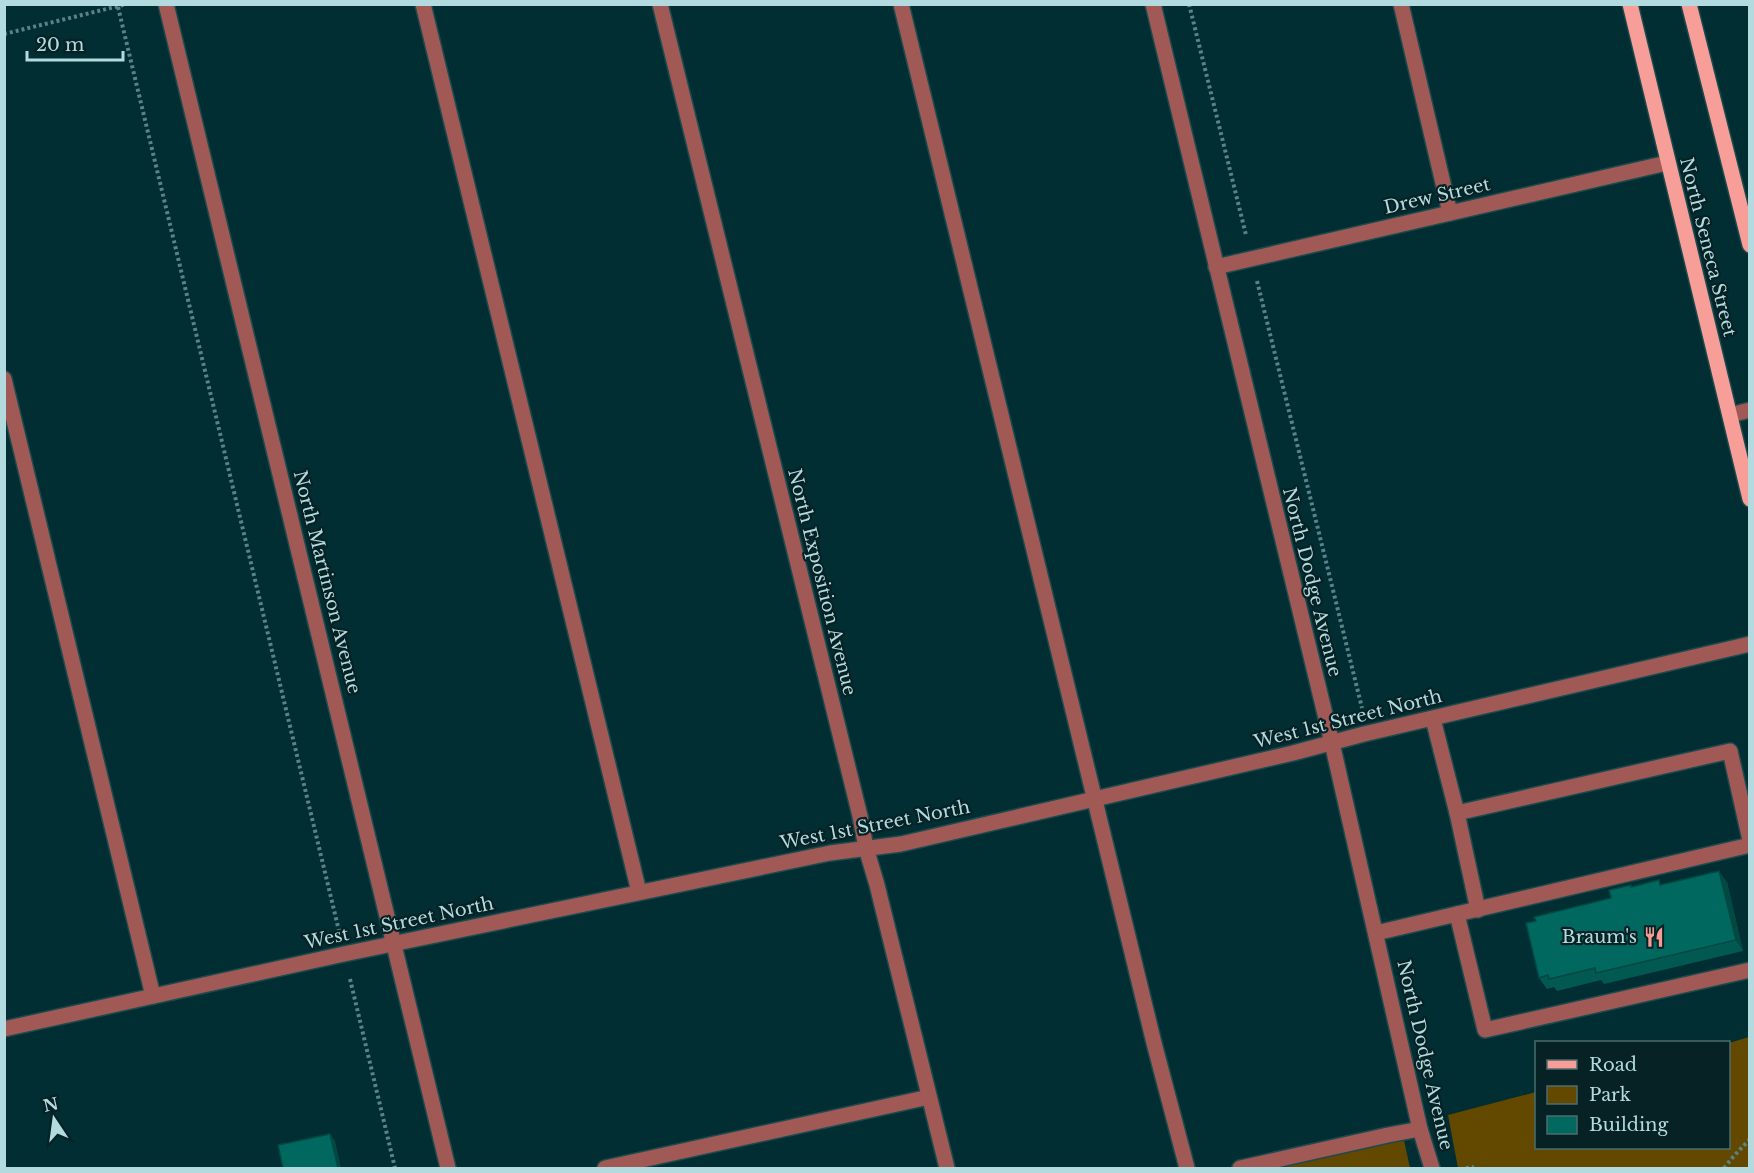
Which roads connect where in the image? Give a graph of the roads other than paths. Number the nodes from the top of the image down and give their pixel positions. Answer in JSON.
{"nodes":[{"id":1,"x":166,"y":4,"type":"edge"},
{"id":2,"x":423,"y":4,"type":"edge"},
{"id":3,"x":660,"y":4,"type":"edge"},
{"id":4,"x":902,"y":4,"type":"edge"},
{"id":5,"x":1153,"y":4,"type":"edge"},
{"id":6,"x":1401,"y":4,"type":"edge"},
{"id":7,"x":1630,"y":4,"type":"edge"},
{"id":8,"x":1689,"y":4,"type":"edge"},
{"id":9,"x":1667,"y":164,"type":"junction"},
{"id":10,"x":1450,"y":213,"type":"junction"},
{"id":11,"x":1749,"y":244,"type":"edge"},
{"id":12,"x":1216,"y":267,"type":"junction"},
{"id":13,"x":4,"y":379,"type":"edge"},
{"id":14,"x":1749,"y":410,"type":"edge"},
{"id":15,"x":1730,"y":415,"type":"junction"},
{"id":16,"x":1749,"y":499,"type":"edge"},
{"id":17,"x":1749,"y":644,"type":"edge"},
{"id":18,"x":1433,"y":718,"type":"junction"},
{"id":19,"x":1332,"y":743,"type":"junction"},
{"id":20,"x":1095,"y":798,"type":"junction"},
{"id":21,"x":1457,"y":813,"type":"junction"},
{"id":22,"x":1749,"y":840,"type":"edge"},
{"id":23,"x":1749,"y":845,"type":"edge"},
{"id":24,"x":866,"y":848,"type":"junction"},
{"id":25,"x":639,"y":892,"type":"junction"},
{"id":26,"x":1478,"y":910,"type":"junction"},
{"id":27,"x":1457,"y":914,"type":"junction"},
{"id":28,"x":1376,"y":933,"type":"junction"},
{"id":29,"x":395,"y":943,"type":"junction"},
{"id":30,"x":1749,"y":970,"type":"edge"},
{"id":31,"x":153,"y":996,"type":"junction"},
{"id":32,"x":4,"y":1029,"type":"edge"},
{"id":33,"x":929,"y":1097,"type":"junction"},
{"id":34,"x":1420,"y":1129,"type":"junction"},
{"id":35,"x":448,"y":1168,"type":"edge"},
{"id":36,"x":605,"y":1168,"type":"edge"},
{"id":37,"x":947,"y":1168,"type":"edge"},
{"id":38,"x":1187,"y":1168,"type":"edge"},
{"id":39,"x":1240,"y":1168,"type":"edge"},
{"id":40,"x":1432,"y":1168,"type":"edge"}],
"edges":[{"from":1,"to":29,"type":"street","name":"North Martinson Avenue"},
{"from":2,"to":25,"type":"street"},
{"from":3,"to":24,"type":"street","name":"North Exposition Avenue"},
{"from":4,"to":20,"type":"street"},
{"from":5,"to":12,"type":"street","name":"North Dodge Avenue"},
{"from":6,"to":10,"type":"street"},
{"from":7,"to":9,"type":"main road","name":"North Seneca Street"},
{"from":8,"to":11,"type":"main road"},
{"from":9,"to":10,"type":"street","name":"Drew Street"},
{"from":9,"to":15,"type":"main road","name":"North Seneca Street"},
{"from":10,"to":12,"type":"street","name":"Drew Street"},
{"from":12,"to":19,"type":"street","name":"North Dodge Avenue"},
{"from":13,"to":31,"type":"street"},
{"from":14,"to":15,"type":"street"},
{"from":15,"to":16,"type":"main road","name":"North Seneca Street"},
{"from":17,"to":18,"type":"street","name":"West 1st Street North"},
{"from":18,"to":19,"type":"street","name":"West 1st Street North"},
{"from":18,"to":21,"type":"street"},
{"from":19,"to":20,"type":"street","name":"West 1st Street North"},
{"from":19,"to":28,"type":"street","name":"North Dodge Avenue"},
{"from":20,"to":24,"type":"street","name":"West 1st Street North"},
{"from":20,"to":38,"type":"street"},
{"from":21,"to":22,"type":"street"},
{"from":21,"to":26,"type":"street"},
{"from":23,"to":26,"type":"street"},
{"from":24,"to":25,"type":"street","name":"West 1st Street North"},
{"from":24,"to":33,"type":"street","name":"North Exposition Avenue"},
{"from":25,"to":29,"type":"street","name":"West 1st Street North"},
{"from":26,"to":27,"type":"street"},
{"from":27,"to":28,"type":"street"},
{"from":27,"to":30,"type":"street"},
{"from":28,"to":34,"type":"street","name":"North Dodge Avenue"},
{"from":29,"to":31,"type":"street","name":"West 1st Street North"},
{"from":29,"to":35,"type":"street","name":"North Martinson Avenue"},
{"from":31,"to":32,"type":"street","name":"West 1st Street North"},
{"from":33,"to":36,"type":"street"},
{"from":33,"to":37,"type":"street","name":"North Exposition Avenue"},
{"from":34,"to":39,"type":"street"},
{"from":34,"to":40,"type":"street","name":"North Dodge Avenue"}]}
